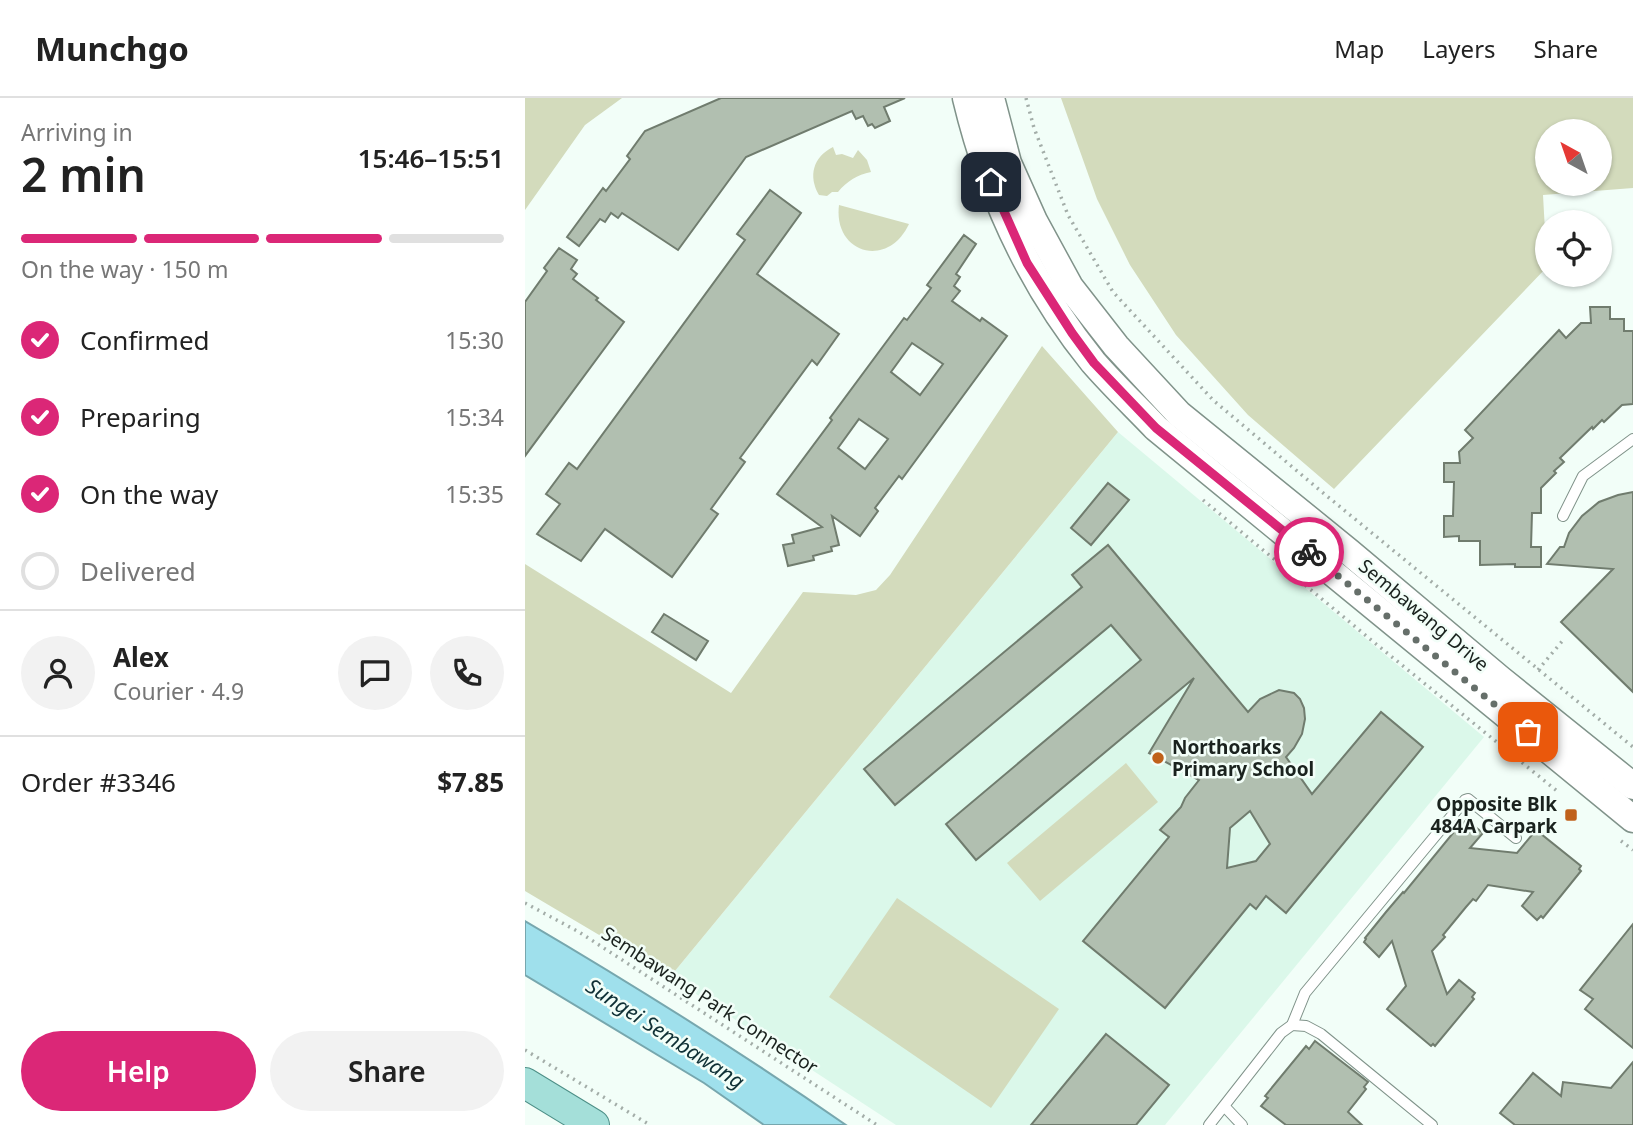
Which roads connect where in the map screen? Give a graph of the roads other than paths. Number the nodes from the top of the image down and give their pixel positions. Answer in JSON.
{"nodes":[{"id":1,"x":966,"y":98,"type":"edge"},
{"id":2,"x":991,"y":98,"type":"edge"},
{"id":3,"x":1633,"y":439,"type":"edge"},
{"id":4,"x":1563,"y":516,"type":"dead end"},
{"id":5,"x":1633,"y":786,"type":"edge"},
{"id":6,"x":1633,"y":819,"type":"edge"},
{"id":7,"x":1516,"y":838,"type":"dead end"},
{"id":8,"x":1292,"y":1025,"type":"junction"},
{"id":9,"x":525,"y":1083,"type":"edge"},
{"id":10,"x":1225,"y":1107,"type":"junction"},
{"id":11,"x":594,"y":1125,"type":"edge"},
{"id":12,"x":1209,"y":1125,"type":"edge"},
{"id":13,"x":1241,"y":1125,"type":"edge"},
{"id":14,"x":1432,"y":1125,"type":"edge"}],
"edges":[{"from":1,"to":6,"type":"main road","name":"Sembawang Drive"},
{"from":2,"to":5,"type":"main road","name":"Sembawang Drive"},
{"from":3,"to":4,"type":"lane"},
{"from":7,"to":8,"type":"lane"},
{"from":8,"to":10,"type":"lane"},
{"from":8,"to":14,"type":"lane"},
{"from":9,"to":11,"type":"main road"},
{"from":10,"to":12,"type":"lane"},
{"from":10,"to":13,"type":"lane"}]}
